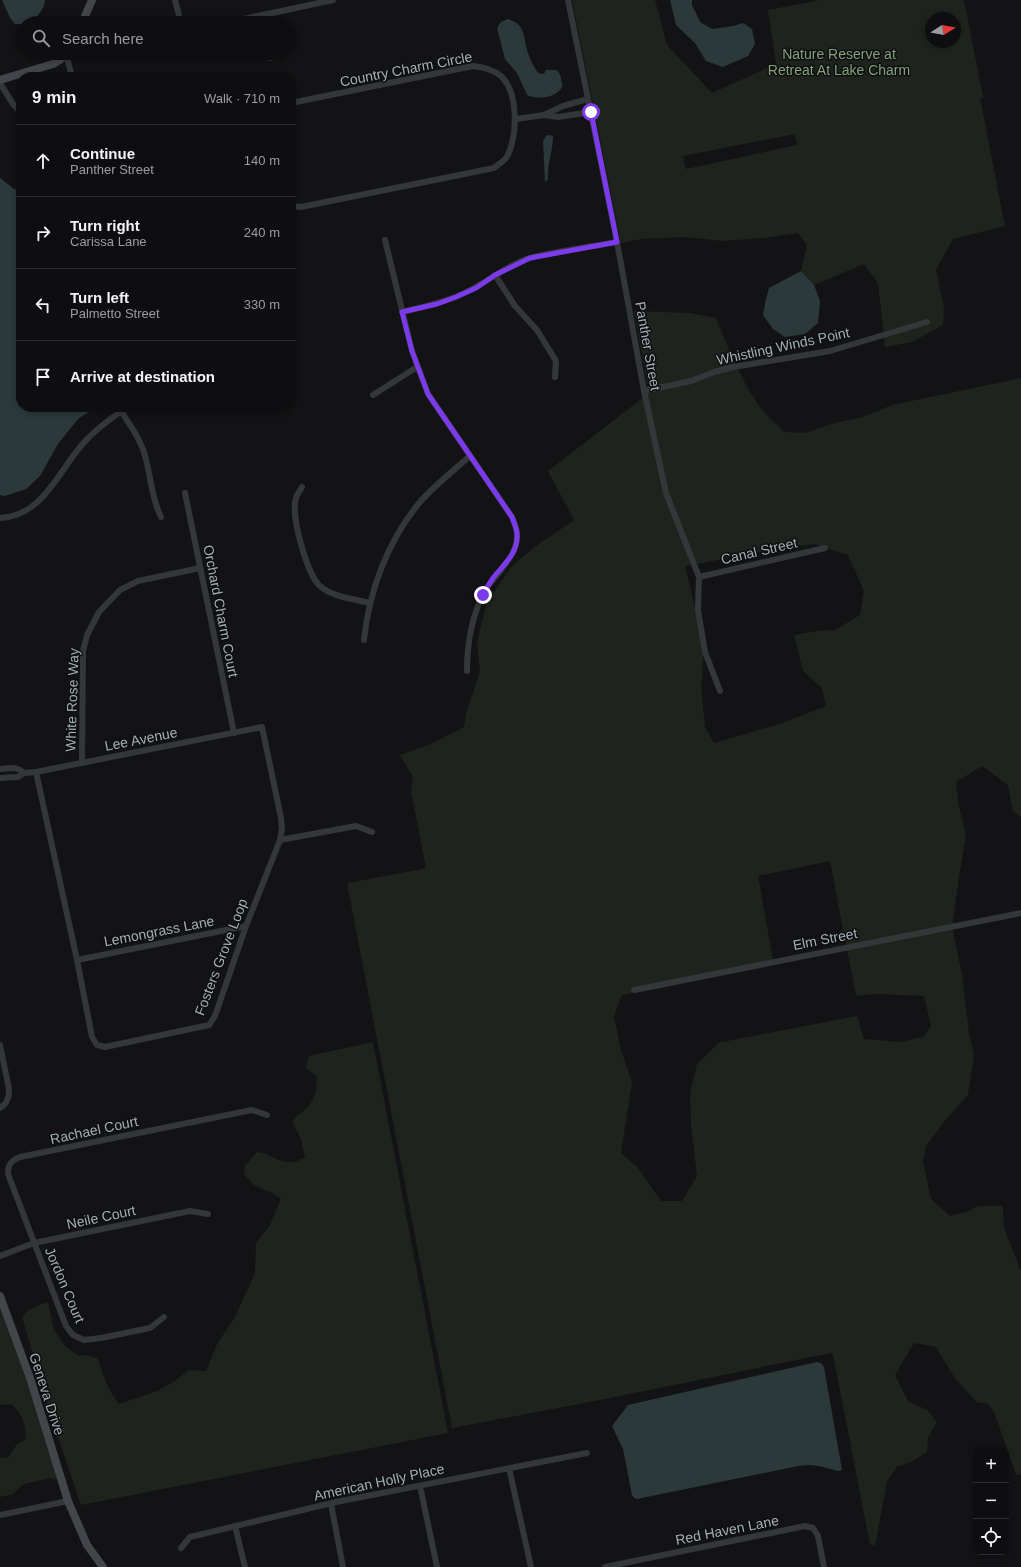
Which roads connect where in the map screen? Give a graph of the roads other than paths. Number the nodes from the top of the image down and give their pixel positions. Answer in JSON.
{"nodes":[{"id":1,"x":92,"y":0,"type":"edge"},
{"id":2,"x":175,"y":0,"type":"edge"},
{"id":3,"x":333,"y":0,"type":"edge"},
{"id":4,"x":568,"y":0,"type":"edge"},
{"id":5,"x":262,"y":15,"type":"joint"},
{"id":6,"x":85,"y":16,"type":"edge"},
{"id":7,"x":180,"y":16,"type":"edge"},
{"id":8,"x":257,"y":16,"type":"edge"},
{"id":9,"x":58,"y":60,"type":"edge"},
{"id":10,"x":68,"y":60,"type":"edge"},
{"id":11,"x":29,"y":72,"type":"edge"},
{"id":12,"x":71,"y":72,"type":"edge"},
{"id":13,"x":16,"y":77,"type":"edge"},
{"id":14,"x":0,"y":82,"type":"edge"},
{"id":15,"x":588,"y":100,"type":"junction"},
{"id":16,"x":296,"y":102,"type":"edge"},
{"id":17,"x":563,"y":106,"type":"junction"},
{"id":18,"x":16,"y":107,"type":"edge"},
{"id":19,"x":591,"y":112,"type":"junction"},
{"id":20,"x":544,"y":115,"type":"junction"},
{"id":21,"x":565,"y":116,"type":"junction"},
{"id":22,"x":516,"y":119,"type":"junction"},
{"id":23,"x":296,"y":206,"type":"edge"},
{"id":24,"x":385,"y":240,"type":"dead end"},
{"id":25,"x":617,"y":242,"type":"junction"},
{"id":26,"x":495,"y":275,"type":"junction"},
{"id":27,"x":402,"y":312,"type":"junction"},
{"id":28,"x":927,"y":322,"type":"dead end"},
{"id":29,"x":417,"y":367,"type":"junction"},
{"id":30,"x":555,"y":377,"type":"dead end"},
{"id":31,"x":644,"y":391,"type":"junction"},
{"id":32,"x":373,"y":395,"type":"dead end"},
{"id":33,"x":120,"y":412,"type":"edge"},
{"id":34,"x":122,"y":412,"type":"edge"},
{"id":35,"x":470,"y":456,"type":"junction"},
{"id":36,"x":302,"y":488,"type":"dead end"},
{"id":37,"x":185,"y":493,"type":"dead end"},
{"id":38,"x":161,"y":516,"type":"dead end"},
{"id":39,"x":0,"y":518,"type":"edge"},
{"id":40,"x":825,"y":548,"type":"dead end"},
{"id":41,"x":200,"y":568,"type":"junction"},
{"id":42,"x":699,"y":577,"type":"junction"},
{"id":43,"x":370,"y":603,"type":"junction"},
{"id":44,"x":364,"y":640,"type":"dead end"},
{"id":45,"x":467,"y":672,"type":"dead end"},
{"id":46,"x":720,"y":691,"type":"dead end"},
{"id":47,"x":262,"y":727,"type":"joint"},
{"id":48,"x":234,"y":733,"type":"junction"},
{"id":49,"x":82,"y":763,"type":"junction"},
{"id":50,"x":0,"y":769,"type":"edge"},
{"id":51,"x":36,"y":772,"type":"junction"},
{"id":52,"x":24,"y":773,"type":"junction"},
{"id":53,"x":0,"y":778,"type":"edge"},
{"id":54,"x":372,"y":832,"type":"dead end"},
{"id":55,"x":280,"y":840,"type":"junction"},
{"id":56,"x":1021,"y":913,"type":"edge"},
{"id":57,"x":246,"y":926,"type":"junction"},
{"id":58,"x":77,"y":960,"type":"junction"},
{"id":59,"x":634,"y":990,"type":"dead end"},
{"id":60,"x":0,"y":1045,"type":"edge"},
{"id":61,"x":0,"y":1108,"type":"edge"},
{"id":62,"x":267,"y":1114,"type":"dead end"},
{"id":63,"x":208,"y":1214,"type":"dead end"},
{"id":64,"x":34,"y":1243,"type":"junction"},
{"id":65,"x":0,"y":1256,"type":"edge"},
{"id":66,"x":0,"y":1296,"type":"edge"},
{"id":67,"x":164,"y":1317,"type":"dead end"},
{"id":68,"x":587,"y":1453,"type":"dead end"},
{"id":69,"x":509,"y":1468,"type":"junction"},
{"id":70,"x":420,"y":1486,"type":"junction"},
{"id":71,"x":68,"y":1501,"type":"junction"},
{"id":72,"x":331,"y":1504,"type":"junction"},
{"id":73,"x":0,"y":1515,"type":"edge"},
{"id":74,"x":235,"y":1526,"type":"junction"},
{"id":75,"x":181,"y":1548,"type":"dead end"},
{"id":76,"x":103,"y":1567,"type":"edge"},
{"id":77,"x":245,"y":1567,"type":"edge"},
{"id":78,"x":343,"y":1567,"type":"edge"},
{"id":79,"x":437,"y":1567,"type":"edge"},
{"id":80,"x":532,"y":1567,"type":"edge"},
{"id":81,"x":606,"y":1567,"type":"edge"},
{"id":82,"x":824,"y":1567,"type":"edge"}],
"edges":[{"from":1,"to":6,"type":"main road"},
{"from":2,"to":7,"type":"street"},
{"from":3,"to":5,"type":"street"},
{"from":4,"to":15,"type":"street","name":"Panther Street"},
{"from":5,"to":8,"type":"street"},
{"from":9,"to":11,"type":"main road"},
{"from":10,"to":12,"type":"street"},
{"from":13,"to":14,"type":"main road"},
{"from":14,"to":18,"type":"street"},
{"from":15,"to":17,"type":"street"},
{"from":15,"to":19,"type":"street","name":"Panther Street"},
{"from":16,"to":22,"type":"street","name":"Country Charm Circle"},
{"from":17,"to":20,"type":"street"},
{"from":17,"to":21,"type":"street"},
{"from":19,"to":21,"type":"street"},
{"from":19,"to":25,"type":"street","name":"Panther Street"},
{"from":20,"to":21,"type":"street"},
{"from":20,"to":22,"type":"street"},
{"from":22,"to":23,"type":"street","name":"Country Charm Circle"},
{"from":24,"to":27,"type":"street"},
{"from":25,"to":26,"type":"street"},
{"from":25,"to":31,"type":"street","name":"Panther Street"},
{"from":26,"to":27,"type":"street"},
{"from":26,"to":30,"type":"street"},
{"from":27,"to":29,"type":"street"},
{"from":28,"to":31,"type":"street","name":"Whistling Winds Point"},
{"from":29,"to":32,"type":"street"},
{"from":29,"to":35,"type":"street"},
{"from":31,"to":42,"type":"street","name":"Panther Street"},
{"from":33,"to":39,"type":"street"},
{"from":34,"to":38,"type":"street"},
{"from":35,"to":43,"type":"street"},
{"from":35,"to":45,"type":"street"},
{"from":36,"to":43,"type":"street"},
{"from":37,"to":41,"type":"street","name":"Orchard Charm Court"},
{"from":40,"to":42,"type":"street","name":"Canal Street"},
{"from":41,"to":48,"type":"street","name":"Orchard Charm Court"},
{"from":41,"to":49,"type":"street","name":"White Rose Way"},
{"from":42,"to":46,"type":"street","name":"Panther Street"},
{"from":43,"to":44,"type":"street"},
{"from":47,"to":48,"type":"street","name":"Lee Avenue"},
{"from":47,"to":55,"type":"street","name":"Fosters Grove Loop"},
{"from":48,"to":49,"type":"street","name":"Lee Avenue"},
{"from":49,"to":51,"type":"street","name":"Lee Avenue"},
{"from":50,"to":52,"type":"street","name":"Lee Avenue"},
{"from":51,"to":52,"type":"street","name":"Lee Avenue"},
{"from":51,"to":58,"type":"street","name":"Fosters Grove Loop"},
{"from":52,"to":53,"type":"street","name":"Lee Avenue"},
{"from":54,"to":55,"type":"street"},
{"from":55,"to":57,"type":"street","name":"Fosters Grove Loop"},
{"from":56,"to":59,"type":"street","name":"Elm Street"},
{"from":57,"to":58,"type":"street","name":"Lemongrass Lane"},
{"from":57,"to":58,"type":"street","name":"Fosters Grove Loop"},
{"from":60,"to":61,"type":"street"},
{"from":62,"to":64,"type":"street","name":"Rachael Court"},
{"from":63,"to":64,"type":"street","name":"Neile Court"},
{"from":64,"to":65,"type":"street","name":"Neile Court"},
{"from":64,"to":67,"type":"street","name":"Jordon Court"},
{"from":66,"to":71,"type":"main road","name":"Geneva Drive"},
{"from":68,"to":69,"type":"street","name":"American Holly Place"},
{"from":69,"to":70,"type":"street","name":"American Holly Place"},
{"from":69,"to":80,"type":"street"},
{"from":70,"to":72,"type":"street","name":"American Holly Place"},
{"from":70,"to":79,"type":"street"},
{"from":71,"to":73,"type":"street"},
{"from":71,"to":76,"type":"main road","name":"Geneva Drive"},
{"from":72,"to":74,"type":"street","name":"American Holly Place"},
{"from":72,"to":78,"type":"street"},
{"from":74,"to":75,"type":"street","name":"American Holly Place"},
{"from":74,"to":77,"type":"street"},
{"from":81,"to":82,"type":"street","name":"Red Haven Lane"}]}
